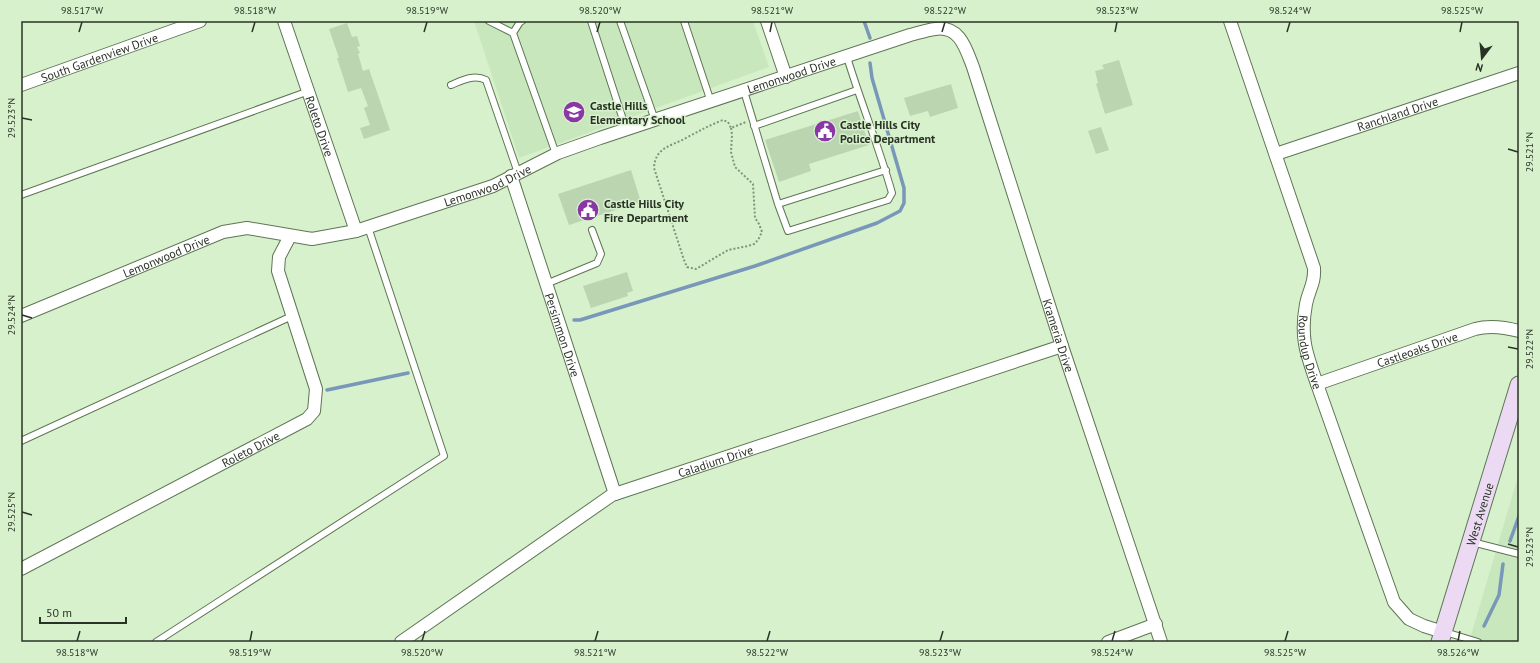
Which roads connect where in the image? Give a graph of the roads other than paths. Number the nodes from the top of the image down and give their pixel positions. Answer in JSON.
{"nodes":[{"id":1,"x":200,"y":21,"type":"edge"},
{"id":2,"x":284,"y":21,"type":"edge"},
{"id":3,"x":489,"y":21,"type":"edge"},
{"id":4,"x":522,"y":21,"type":"edge"},
{"id":5,"x":591,"y":21,"type":"edge"},
{"id":6,"x":620,"y":21,"type":"edge"},
{"id":7,"x":684,"y":21,"type":"edge"},
{"id":8,"x":767,"y":21,"type":"edge"},
{"id":9,"x":1230,"y":21,"type":"edge"},
{"id":10,"x":952,"y":31,"type":"joint"},
{"id":11,"x":513,"y":33,"type":"junction"},
{"id":12,"x":847,"y":57,"type":"junction"},
{"id":13,"x":1519,"y":73,"type":"edge"},
{"id":14,"x":786,"y":77,"type":"junction"},
{"id":15,"x":21,"y":85,"type":"edge"},
{"id":16,"x":451,"y":85,"type":"dead end"},
{"id":17,"x":857,"y":90,"type":"junction"},
{"id":18,"x":309,"y":91,"type":"junction"},
{"id":19,"x":744,"y":91,"type":"junction"},
{"id":20,"x":711,"y":102,"type":"junction"},
{"id":21,"x":655,"y":120,"type":"junction"},
{"id":22,"x":754,"y":126,"type":"junction"},
{"id":23,"x":626,"y":130,"type":"junction"},
{"id":24,"x":556,"y":154,"type":"junction"},
{"id":25,"x":1276,"y":154,"type":"junction"},
{"id":26,"x":886,"y":170,"type":"junction"},
{"id":27,"x":514,"y":175,"type":"junction"},
{"id":28,"x":21,"y":195,"type":"edge"},
{"id":29,"x":778,"y":204,"type":"junction"},
{"id":30,"x":362,"y":229,"type":"junction"},
{"id":31,"x":592,"y":230,"type":"dead end"},
{"id":32,"x":290,"y":236,"type":"junction"},
{"id":33,"x":546,"y":284,"type":"junction"},
{"id":34,"x":21,"y":316,"type":"edge"},
{"id":35,"x":292,"y":316,"type":"junction"},
{"id":36,"x":1519,"y":331,"type":"edge"},
{"id":37,"x":1062,"y":346,"type":"junction"},
{"id":38,"x":1317,"y":384,"type":"junction"},
{"id":39,"x":1519,"y":386,"type":"edge"},
{"id":40,"x":21,"y":441,"type":"edge"},
{"id":41,"x":615,"y":494,"type":"junction"},
{"id":42,"x":1471,"y":542,"type":"junction"},
{"id":43,"x":1519,"y":554,"type":"edge"},
{"id":44,"x":21,"y":570,"type":"edge"},
{"id":45,"x":1156,"y":624,"type":"junction"},
{"id":46,"x":1442,"y":637,"type":"edge"},
{"id":47,"x":156,"y":642,"type":"edge"},
{"id":48,"x":402,"y":642,"type":"edge"},
{"id":49,"x":1108,"y":642,"type":"edge"},
{"id":50,"x":1161,"y":642,"type":"edge"},
{"id":51,"x":1478,"y":642,"type":"edge"}],
"edges":[{"from":1,"to":15,"type":"street","name":"South Gardenview Drive"},
{"from":2,"to":18,"type":"street","name":"Roleto Drive"},
{"from":3,"to":11,"type":"lane"},
{"from":4,"to":11,"type":"lane"},
{"from":5,"to":23,"type":"lane"},
{"from":6,"to":21,"type":"lane"},
{"from":7,"to":20,"type":"lane"},
{"from":8,"to":14,"type":"street"},
{"from":9,"to":25,"type":"street","name":"Roundup Drive"},
{"from":10,"to":12,"type":"street","name":"Lemonwood Drive"},
{"from":10,"to":37,"type":"street","name":"Krameria Drive"},
{"from":11,"to":24,"type":"lane"},
{"from":12,"to":14,"type":"street","name":"Lemonwood Drive"},
{"from":12,"to":17,"type":"lane"},
{"from":13,"to":25,"type":"street","name":"Ranchland Drive"},
{"from":14,"to":19,"type":"street","name":"Lemonwood Drive"},
{"from":16,"to":27,"type":"lane"},
{"from":17,"to":22,"type":"lane"},
{"from":17,"to":26,"type":"lane"},
{"from":18,"to":28,"type":"lane"},
{"from":18,"to":30,"type":"street","name":"Roleto Drive"},
{"from":19,"to":20,"type":"street","name":"Lemonwood Drive"},
{"from":19,"to":22,"type":"lane"},
{"from":20,"to":21,"type":"street","name":"Lemonwood Drive"},
{"from":21,"to":23,"type":"street","name":"Lemonwood Drive"},
{"from":22,"to":29,"type":"lane"},
{"from":23,"to":24,"type":"street","name":"Lemonwood Drive"},
{"from":24,"to":27,"type":"street","name":"Lemonwood Drive"},
{"from":25,"to":38,"type":"street","name":"Roundup Drive"},
{"from":26,"to":29,"type":"lane"},
{"from":26,"to":29,"type":"lane"},
{"from":27,"to":30,"type":"street","name":"Lemonwood Drive"},
{"from":27,"to":33,"type":"street","name":"Persimmon Drive"},
{"from":30,"to":32,"type":"street","name":"Lemonwood Drive"},
{"from":30,"to":47,"type":"lane"},
{"from":31,"to":33,"type":"lane"},
{"from":32,"to":34,"type":"street","name":"Lemonwood Drive"},
{"from":32,"to":35,"type":"street","name":"Roleto Drive"},
{"from":33,"to":41,"type":"street","name":"Persimmon Drive"},
{"from":35,"to":40,"type":"lane"},
{"from":35,"to":44,"type":"street","name":"Roleto Drive"},
{"from":36,"to":38,"type":"street","name":"Castleoaks Drive"},
{"from":37,"to":41,"type":"street","name":"Caladium Drive"},
{"from":37,"to":45,"type":"street","name":"Krameria Drive"},
{"from":38,"to":46,"type":"street","name":"Roundup Drive"},
{"from":39,"to":42,"type":"main road","name":"West Avenue"},
{"from":41,"to":48,"type":"street","name":"Caladium Drive"},
{"from":42,"to":43,"type":"lane"},
{"from":42,"to":46,"type":"main road","name":"West Avenue"},
{"from":45,"to":49,"type":"street"},
{"from":45,"to":50,"type":"street","name":"Krameria Drive"},
{"from":46,"to":51,"type":"lane"}]}
